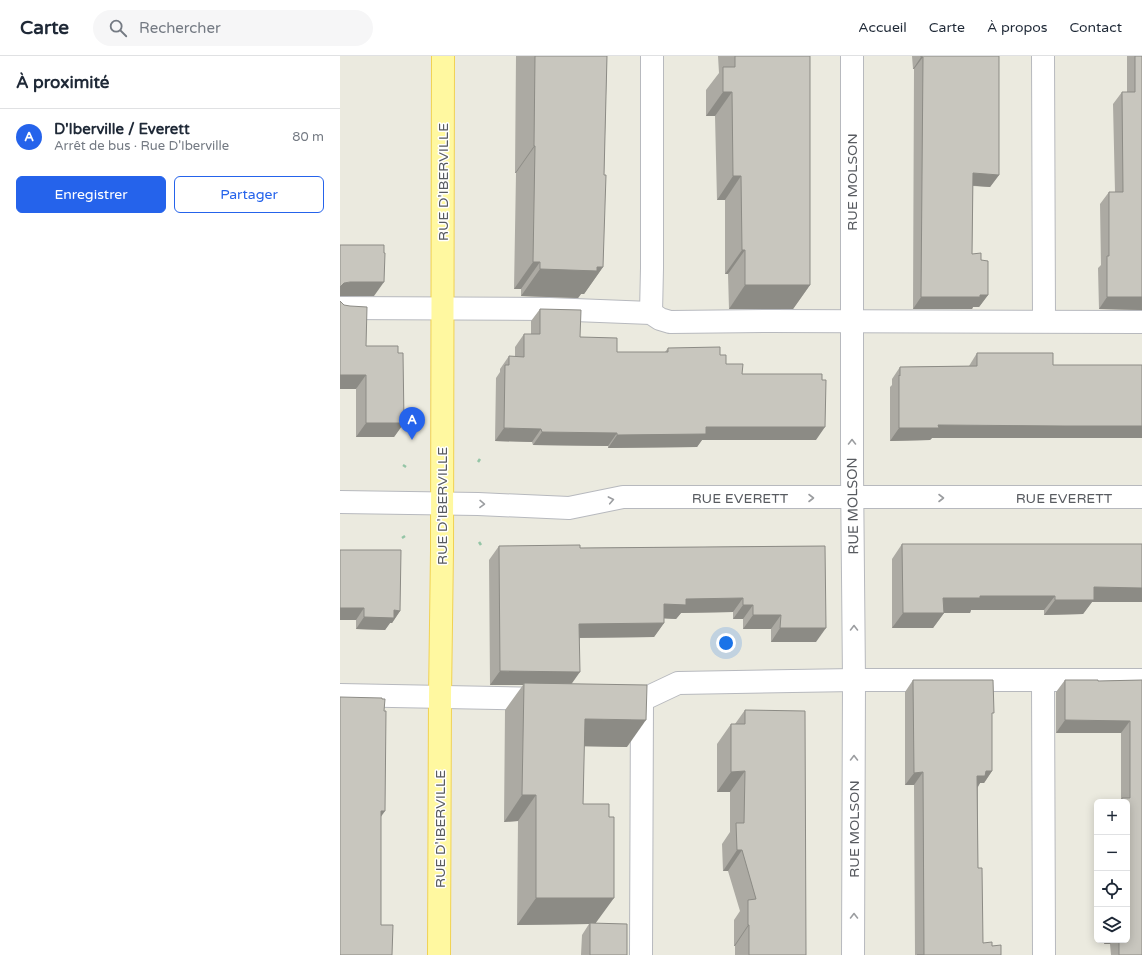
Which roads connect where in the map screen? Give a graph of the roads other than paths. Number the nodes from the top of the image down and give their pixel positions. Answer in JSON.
{"nodes":[{"id":1,"x":443,"y":56,"type":"edge"},
{"id":2,"x":652,"y":56,"type":"edge"},
{"id":3,"x":852,"y":56,"type":"edge"},
{"id":4,"x":1043,"y":56,"type":"edge"},
{"id":5,"x":340,"y":308,"type":"edge"},
{"id":6,"x":442,"y":309,"type":"junction"},
{"id":7,"x":651,"y":313,"type":"junction"},
{"id":8,"x":1044,"y":321,"type":"junction"},
{"id":9,"x":852,"y":322,"type":"junction"},
{"id":10,"x":1142,"y":322,"type":"edge"},
{"id":11,"x":852,"y":498,"type":"junction"},
{"id":12,"x":1142,"y":498,"type":"edge"},
{"id":13,"x":340,"y":502,"type":"edge"},
{"id":14,"x":443,"y":504,"type":"junction"},
{"id":15,"x":854,"y":680,"type":"junction"},
{"id":16,"x":1142,"y":680,"type":"edge"},
{"id":17,"x":1043,"y":681,"type":"junction"},
{"id":18,"x":340,"y":695,"type":"edge"},
{"id":19,"x":440,"y":697,"type":"junction"},
{"id":20,"x":562,"y":699,"type":"edge"},
{"id":21,"x":594,"y":699,"type":"edge"},
{"id":22,"x":642,"y":700,"type":"junction"},
{"id":23,"x":439,"y":955,"type":"edge"},
{"id":24,"x":641,"y":955,"type":"edge"},
{"id":25,"x":854,"y":955,"type":"edge"},
{"id":26,"x":1044,"y":955,"type":"edge"}],
"edges":[{"from":1,"to":6,"type":"main road","name":"RUE D'IBERVILLE"},
{"from":2,"to":7,"type":"street"},
{"from":3,"to":9,"type":"street","name":"RUE MOLSON"},
{"from":4,"to":8,"type":"street"},
{"from":5,"to":6,"type":"street"},
{"from":6,"to":7,"type":"street"},
{"from":6,"to":14,"type":"main road","name":"RUE D'IBERVILLE"},
{"from":7,"to":9,"type":"street"},
{"from":8,"to":9,"type":"street"},
{"from":8,"to":10,"type":"street"},
{"from":11,"to":9,"type":"street","name":"RUE MOLSON","one_way":true},
{"from":11,"to":12,"type":"street","name":"RUE EVERETT","one_way":true},
{"from":14,"to":11,"type":"street","name":"RUE EVERETT","one_way":true},
{"from":15,"to":11,"type":"street","name":"RUE MOLSON","one_way":true},
{"from":13,"to":14,"type":"street","name":"RUE EVERETT"},
{"from":14,"to":19,"type":"main road","name":"RUE D'IBERVILLE"},
{"from":15,"to":17,"type":"street"},
{"from":15,"to":22,"type":"street"},
{"from":25,"to":15,"type":"street","name":"RUE MOLSON","one_way":true},
{"from":16,"to":17,"type":"street"},
{"from":17,"to":26,"type":"street"},
{"from":18,"to":19,"type":"street"},
{"from":19,"to":20,"type":"street"},
{"from":19,"to":23,"type":"main road","name":"RUE D'IBERVILLE"},
{"from":21,"to":22,"type":"street"},
{"from":22,"to":24,"type":"street"}]}
